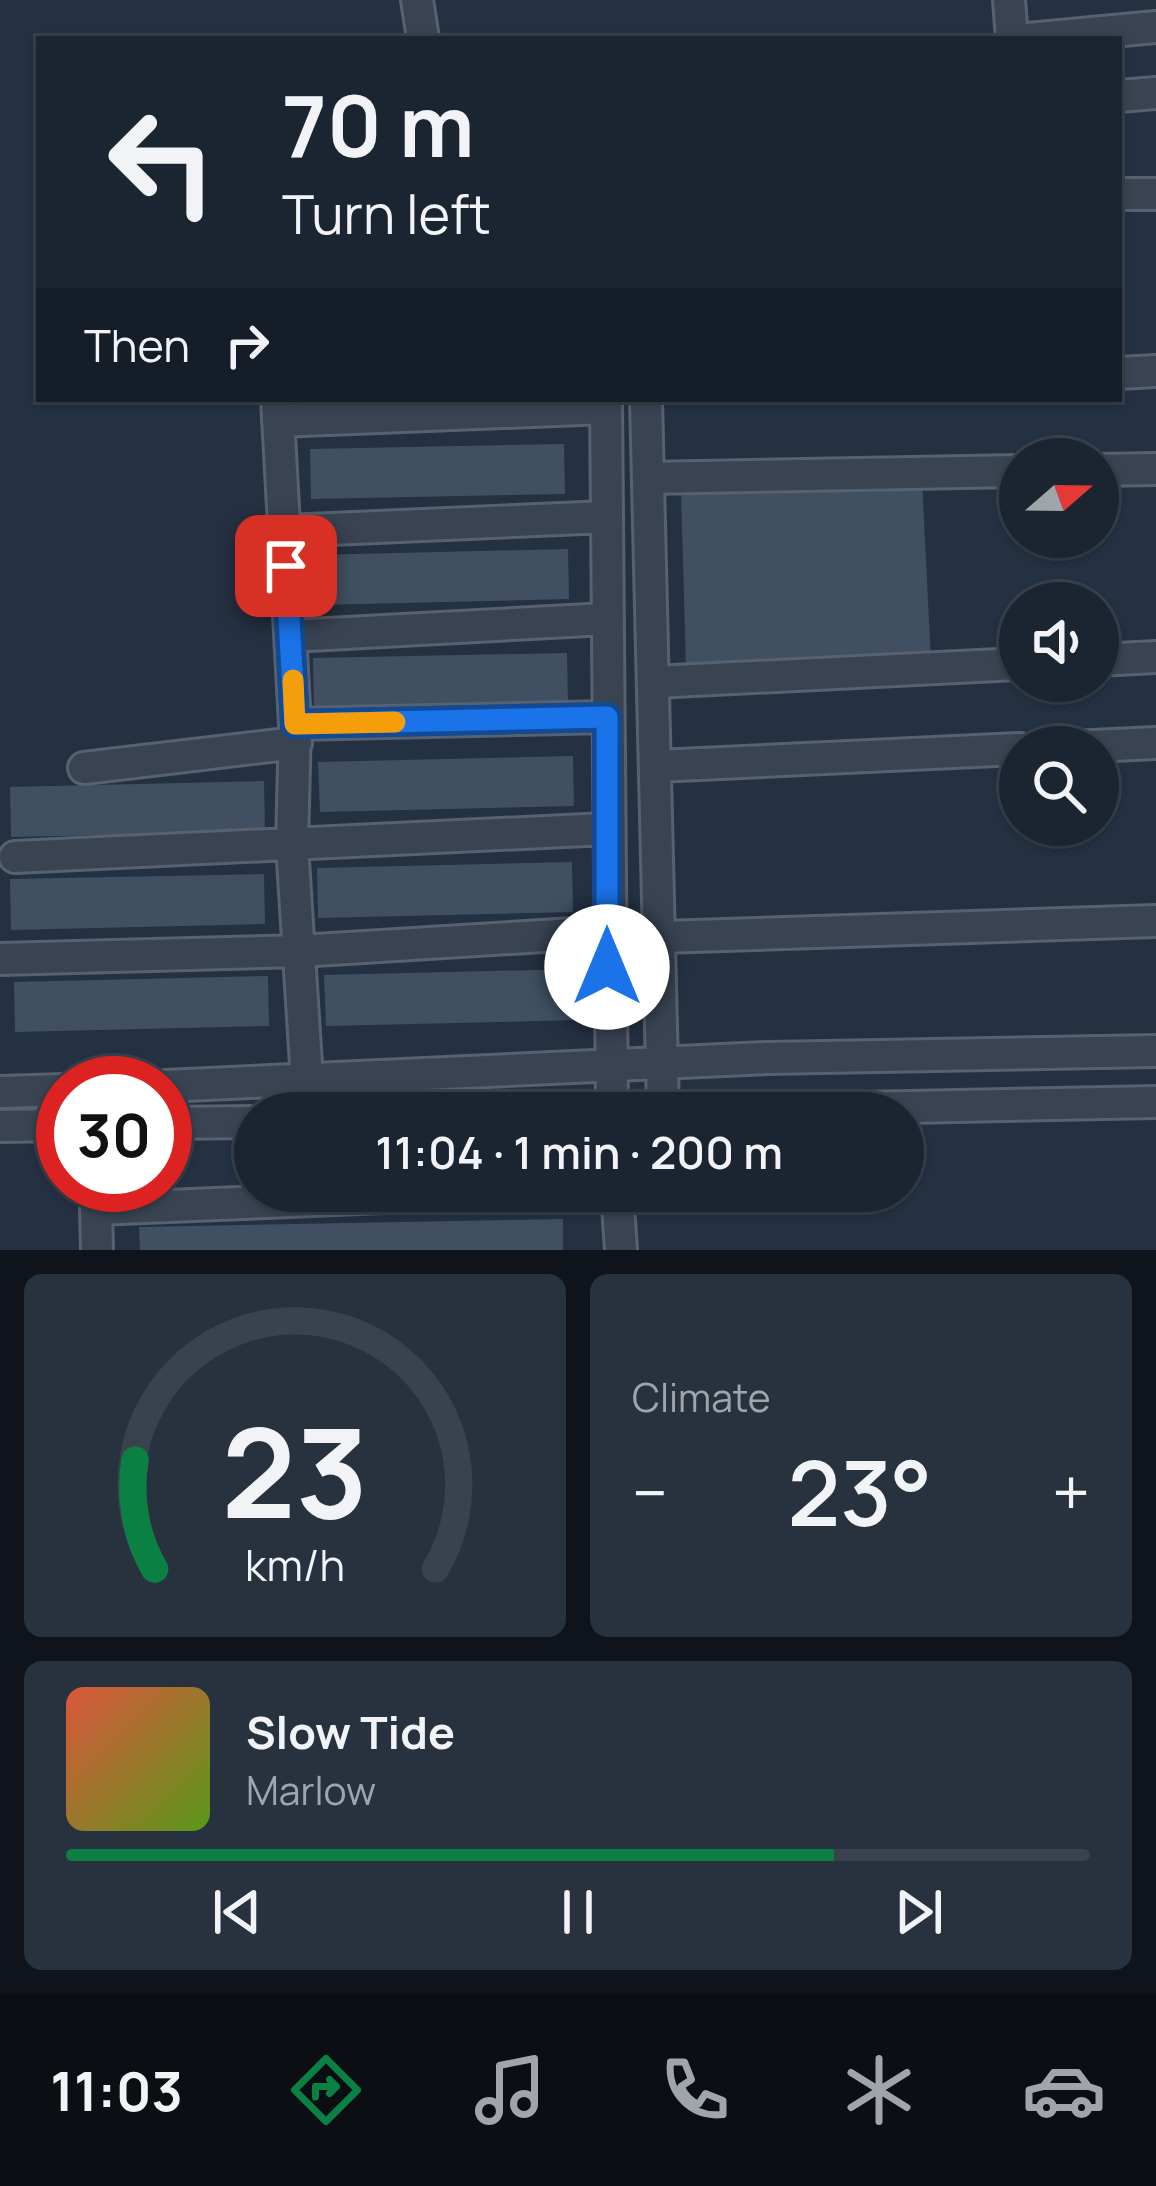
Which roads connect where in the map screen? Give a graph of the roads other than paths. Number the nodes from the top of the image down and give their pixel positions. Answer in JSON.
{"nodes":[{"id":1,"x":417,"y":0,"type":"edge"},
{"id":2,"x":1009,"y":0,"type":"edge"},
{"id":3,"x":1156,"y":27,"type":"edge"},
{"id":4,"x":423,"y":36,"type":"edge"},
{"id":5,"x":1012,"y":36,"type":"edge"},
{"id":6,"x":1060,"y":36,"type":"edge"},
{"id":7,"x":1156,"y":93,"type":"edge"},
{"id":8,"x":1122,"y":96,"type":"edge"},
{"id":9,"x":1122,"y":194,"type":"edge"},
{"id":10,"x":1156,"y":194,"type":"edge"},
{"id":11,"x":1156,"y":371,"type":"edge"},
{"id":12,"x":1122,"y":373,"type":"edge"},
{"id":13,"x":646,"y":402,"type":"edge"},
{"id":14,"x":606,"y":404,"type":"edge"},
{"id":15,"x":278,"y":410,"type":"edge"},
{"id":16,"x":1156,"y":469,"type":"edge"},
{"id":17,"x":1119,"y":470,"type":"edge"},
{"id":18,"x":999,"y":471,"type":"edge"},
{"id":19,"x":648,"y":478,"type":"junction"},
{"id":20,"x":606,"y":517,"type":"junction"},
{"id":21,"x":285,"y":531,"type":"junction"},
{"id":22,"x":607,"y":619,"type":"junction"},
{"id":23,"x":290,"y":636,"type":"junction"},
{"id":24,"x":1156,"y":657,"type":"edge"},
{"id":25,"x":1119,"y":659,"type":"edge"},
{"id":26,"x":999,"y":665,"type":"edge"},
{"id":27,"x":654,"y":682,"type":"junction"},
{"id":28,"x":607,"y":717,"type":"junction"},
{"id":29,"x":295,"y":734,"type":"junction"},
{"id":30,"x":1156,"y":743,"type":"edge"},
{"id":31,"x":1119,"y":745,"type":"edge"},
{"id":32,"x":999,"y":750,"type":"edge"},
{"id":33,"x":657,"y":766,"type":"junction"},
{"id":34,"x":84,"y":768,"type":"dead end"},
{"id":35,"x":607,"y":829,"type":"junction"},
{"id":36,"x":292,"y":845,"type":"junction"},
{"id":37,"x":15,"y":857,"type":"dead end"},
{"id":38,"x":1156,"y":921,"type":"edge"},
{"id":39,"x":607,"y":932,"type":"junction"},
{"id":40,"x":662,"y":937,"type":"junction"},
{"id":41,"x":298,"y":951,"type":"junction"},
{"id":42,"x":0,"y":959,"type":"edge"},
{"id":43,"x":1156,"y":1051,"type":"edge"},
{"id":44,"x":662,"y":1064,"type":"junction"},
{"id":45,"x":610,"y":1066,"type":"junction"},
{"id":46,"x":307,"y":1080,"type":"junction"},
{"id":47,"x":192,"y":1085,"type":"edge"},
{"id":48,"x":36,"y":1091,"type":"edge"},
{"id":49,"x":0,"y":1092,"type":"edge"},
{"id":50,"x":612,"y":1092,"type":"edge"},
{"id":51,"x":663,"y":1092,"type":"edge"},
{"id":52,"x":1156,"y":1102,"type":"edge"},
{"id":53,"x":924,"y":1109,"type":"edge"},
{"id":54,"x":234,"y":1122,"type":"edge"},
{"id":55,"x":192,"y":1123,"type":"edge"},
{"id":56,"x":36,"y":1125,"type":"edge"},
{"id":57,"x":0,"y":1126,"type":"edge"},
{"id":58,"x":234,"y":1203,"type":"edge"},
{"id":59,"x":618,"y":1212,"type":"edge"},
{"id":60,"x":97,"y":1250,"type":"edge"},
{"id":61,"x":621,"y":1250,"type":"edge"}],
"edges":[{"from":1,"to":4,"type":"street"},
{"from":2,"to":5,"type":"street"},
{"from":3,"to":6,"type":"street"},
{"from":7,"to":8,"type":"street"},
{"from":9,"to":10,"type":"street"},
{"from":11,"to":12,"type":"street"},
{"from":13,"to":19,"type":"street"},
{"from":14,"to":15,"type":"street"},
{"from":14,"to":20,"type":"street"},
{"from":15,"to":21,"type":"street"},
{"from":16,"to":17,"type":"street"},
{"from":18,"to":19,"type":"street"},
{"from":19,"to":27,"type":"street"},
{"from":20,"to":21,"type":"street"},
{"from":20,"to":22,"type":"street"},
{"from":21,"to":23,"type":"street"},
{"from":22,"to":23,"type":"street"},
{"from":22,"to":28,"type":"street"},
{"from":23,"to":29,"type":"street"},
{"from":24,"to":25,"type":"street"},
{"from":26,"to":27,"type":"street"},
{"from":27,"to":33,"type":"street"},
{"from":28,"to":29,"type":"street"},
{"from":28,"to":35,"type":"street"},
{"from":29,"to":34,"type":"street"},
{"from":29,"to":36,"type":"street"},
{"from":30,"to":31,"type":"street"},
{"from":32,"to":33,"type":"street"},
{"from":33,"to":40,"type":"street"},
{"from":35,"to":36,"type":"street"},
{"from":35,"to":39,"type":"street"},
{"from":36,"to":37,"type":"street"},
{"from":36,"to":41,"type":"street"},
{"from":38,"to":40,"type":"street"},
{"from":39,"to":41,"type":"street"},
{"from":39,"to":45,"type":"street"},
{"from":40,"to":44,"type":"street"},
{"from":41,"to":42,"type":"street"},
{"from":41,"to":46,"type":"street"},
{"from":43,"to":44,"type":"street"},
{"from":44,"to":45,"type":"street"},
{"from":44,"to":51,"type":"street"},
{"from":45,"to":46,"type":"street"},
{"from":45,"to":50,"type":"street"},
{"from":46,"to":47,"type":"street"},
{"from":48,"to":49,"type":"street"},
{"from":52,"to":53,"type":"street"},
{"from":54,"to":55,"type":"street"},
{"from":56,"to":57,"type":"street"},
{"from":58,"to":60,"type":"street"},
{"from":59,"to":61,"type":"street"}]}
